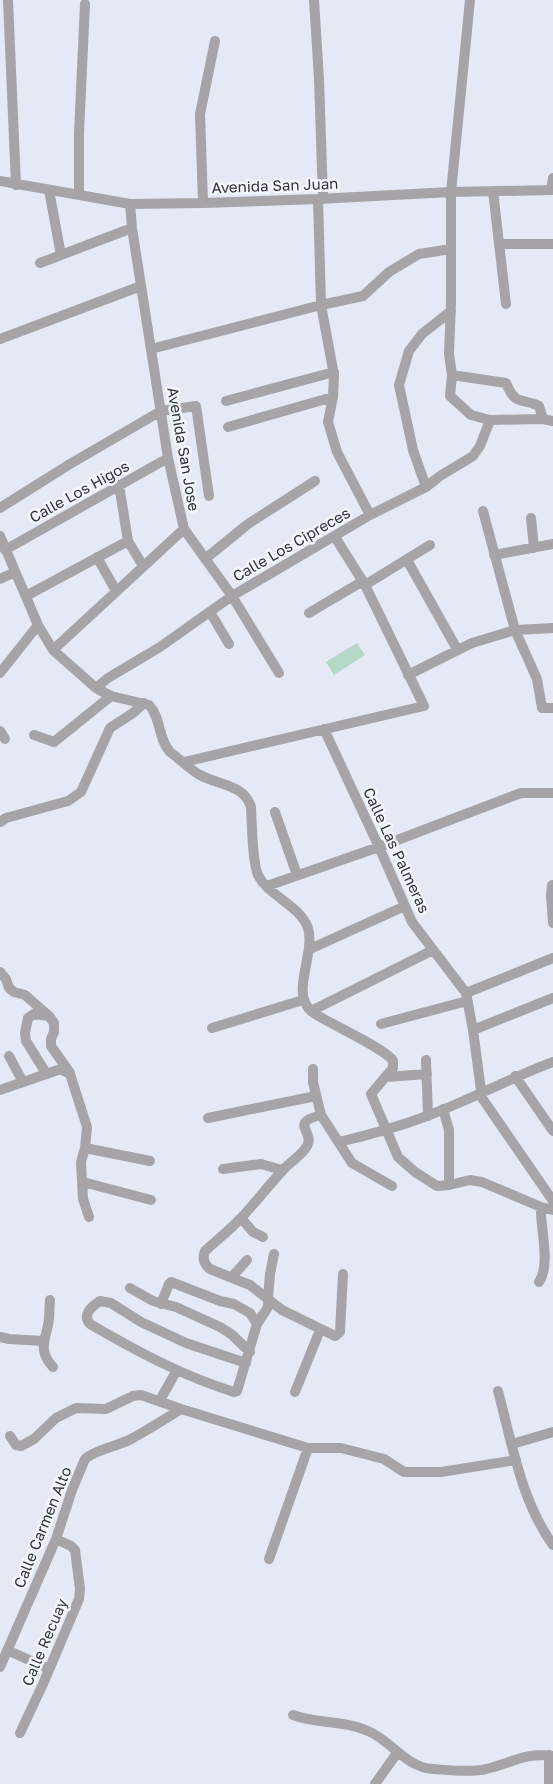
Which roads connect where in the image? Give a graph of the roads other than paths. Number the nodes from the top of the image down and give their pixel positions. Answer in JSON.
{"nodes":[{"id":1,"x":8,"y":0,"type":"edge"},
{"id":2,"x":314,"y":0,"type":"edge"},
{"id":3,"x":470,"y":0,"type":"edge"},
{"id":4,"x":85,"y":4,"type":"dead end"},
{"id":5,"x":215,"y":41,"type":"dead end"},
{"id":6,"x":553,"y":178,"type":"edge"},
{"id":7,"x":0,"y":181,"type":"edge"},
{"id":8,"x":16,"y":185,"type":"junction"},
{"id":9,"x":49,"y":190,"type":"junction"},
{"id":10,"x":552,"y":190,"type":"edge"},
{"id":11,"x":493,"y":191,"type":"junction"},
{"id":12,"x":450,"y":192,"type":"junction"},
{"id":13,"x":79,"y":195,"type":"junction"},
{"id":14,"x":320,"y":199,"type":"junction"},
{"id":15,"x":203,"y":203,"type":"junction"},
{"id":16,"x":130,"y":204,"type":"junction"},
{"id":17,"x":132,"y":228,"type":"junction"},
{"id":18,"x":500,"y":244,"type":"junction"},
{"id":19,"x":553,"y":244,"type":"edge"},
{"id":20,"x":451,"y":249,"type":"junction"},
{"id":21,"x":61,"y":255,"type":"junction"},
{"id":22,"x":40,"y":263,"type":"dead end"},
{"id":23,"x":141,"y":286,"type":"junction"},
{"id":24,"x":506,"y":304,"type":"dead end"},
{"id":25,"x":321,"y":305,"type":"junction"},
{"id":26,"x":451,"y":311,"type":"junction"},
{"id":27,"x":0,"y":339,"type":"edge"},
{"id":28,"x":151,"y":349,"type":"junction"},
{"id":29,"x":334,"y":372,"type":"junction"},
{"id":30,"x":452,"y":375,"type":"junction"},
{"id":31,"x":333,"y":397,"type":"junction"},
{"id":32,"x":226,"y":401,"type":"dead end"},
{"id":33,"x":162,"y":411,"type":"junction"},
{"id":34,"x":550,"y":418,"type":"edge"},
{"id":35,"x":490,"y":420,"type":"junction"},
{"id":36,"x":228,"y":427,"type":"dead end"},
{"id":37,"x":168,"y":458,"type":"junction"},
{"id":38,"x":315,"y":481,"type":"dead end"},
{"id":39,"x":119,"y":485,"type":"junction"},
{"id":40,"x":426,"y":487,"type":"junction"},
{"id":41,"x":209,"y":496,"type":"dead end"},
{"id":42,"x":0,"y":508,"type":"edge"},
{"id":43,"x":483,"y":512,"type":"dead end"},
{"id":44,"x":370,"y":515,"type":"junction"},
{"id":45,"x":531,"y":518,"type":"dead end"},
{"id":46,"x":184,"y":529,"type":"junction"},
{"id":47,"x":0,"y":536,"type":"edge"},
{"id":48,"x":335,"y":537,"type":"junction"},
{"id":49,"x":128,"y":541,"type":"junction"},
{"id":50,"x":553,"y":544,"type":"edge"},
{"id":51,"x":430,"y":545,"type":"dead end"},
{"id":52,"x":534,"y":548,"type":"junction"},
{"id":53,"x":5,"y":550,"type":"junction"},
{"id":54,"x":494,"y":555,"type":"junction"},
{"id":55,"x":97,"y":557,"type":"junction"},
{"id":56,"x":205,"y":559,"type":"junction"},
{"id":57,"x":407,"y":560,"type":"junction"},
{"id":58,"x":143,"y":566,"type":"junction"},
{"id":59,"x":15,"y":572,"type":"junction"},
{"id":60,"x":0,"y":579,"type":"edge"},
{"id":61,"x":364,"y":583,"type":"junction"},
{"id":62,"x":116,"y":591,"type":"junction"},
{"id":63,"x":26,"y":596,"type":"junction"},
{"id":64,"x":232,"y":596,"type":"junction"},
{"id":65,"x":210,"y":612,"type":"junction"},
{"id":66,"x":309,"y":614,"type":"dead end"},
{"id":67,"x":38,"y":625,"type":"junction"},
{"id":68,"x":553,"y":628,"type":"edge"},
{"id":69,"x":515,"y":630,"type":"junction"},
{"id":70,"x":229,"y":644,"type":"dead end"},
{"id":71,"x":53,"y":650,"type":"junction"},
{"id":72,"x":456,"y":650,"type":"junction"},
{"id":73,"x":0,"y":673,"type":"edge"},
{"id":74,"x":279,"y":673,"type":"dead end"},
{"id":75,"x":408,"y":675,"type":"junction"},
{"id":76,"x":96,"y":688,"type":"junction"},
{"id":77,"x":111,"y":696,"type":"junction"},
{"id":78,"x":144,"y":703,"type":"junction"},
{"id":79,"x":553,"y":708,"type":"edge"},
{"id":80,"x":324,"y":729,"type":"junction"},
{"id":81,"x":34,"y":735,"type":"dead end"},
{"id":82,"x":184,"y":762,"type":"junction"},
{"id":83,"x":553,"y":793,"type":"edge"},
{"id":84,"x":275,"y":812,"type":"dead end"},
{"id":85,"x":0,"y":822,"type":"edge"},
{"id":86,"x":379,"y":846,"type":"junction"},
{"id":87,"x":297,"y":875,"type":"junction"},
{"id":88,"x":552,"y":885,"type":"edge"},
{"id":89,"x":267,"y":886,"type":"junction"},
{"id":90,"x":405,"y":906,"type":"junction"},
{"id":91,"x":553,"y":923,"type":"edge"},
{"id":92,"x":310,"y":949,"type":"junction"},
{"id":93,"x":433,"y":950,"type":"junction"},
{"id":94,"x":553,"y":958,"type":"edge"},
{"id":95,"x":0,"y":972,"type":"edge"},
{"id":96,"x":466,"y":997,"type":"junction"},
{"id":97,"x":553,"y":998,"type":"edge"},
{"id":98,"x":303,"y":1000,"type":"junction"},
{"id":99,"x":311,"y":1011,"type":"junction"},
{"id":100,"x":49,"y":1016,"type":"junction"},
{"id":101,"x":381,"y":1024,"type":"dead end"},
{"id":102,"x":212,"y":1028,"type":"dead end"},
{"id":103,"x":473,"y":1030,"type":"junction"},
{"id":104,"x":9,"y":1056,"type":"dead end"},
{"id":105,"x":426,"y":1060,"type":"dead end"},
{"id":106,"x":553,"y":1062,"type":"edge"},
{"id":107,"x":313,"y":1069,"type":"dead end"},
{"id":108,"x":46,"y":1073,"type":"junction"},
{"id":109,"x":70,"y":1074,"type":"junction"},
{"id":110,"x":427,"y":1074,"type":"junction"},
{"id":111,"x":386,"y":1076,"type":"junction"},
{"id":112,"x":515,"y":1076,"type":"junction"},
{"id":113,"x":24,"y":1082,"type":"junction"},
{"id":114,"x":0,"y":1090,"type":"edge"},
{"id":115,"x":481,"y":1092,"type":"junction"},
{"id":116,"x":316,"y":1096,"type":"junction"},
{"id":117,"x":443,"y":1109,"type":"junction"},
{"id":118,"x":320,"y":1115,"type":"junction"},
{"id":119,"x":428,"y":1116,"type":"junction"},
{"id":120,"x":208,"y":1118,"type":"dead end"},
{"id":121,"x":386,"y":1130,"type":"junction"},
{"id":122,"x":553,"y":1130,"type":"edge"},
{"id":123,"x":339,"y":1142,"type":"junction"},
{"id":124,"x":85,"y":1148,"type":"junction"},
{"id":125,"x":150,"y":1162,"type":"dead end"},
{"id":126,"x":223,"y":1169,"type":"dead end"},
{"id":127,"x":282,"y":1170,"type":"junction"},
{"id":128,"x":83,"y":1182,"type":"junction"},
{"id":129,"x":449,"y":1185,"type":"junction"},
{"id":130,"x":392,"y":1186,"type":"dead end"},
{"id":131,"x":151,"y":1200,"type":"dead end"},
{"id":132,"x":553,"y":1201,"type":"edge"},
{"id":133,"x":541,"y":1207,"type":"junction"},
{"id":134,"x":553,"y":1210,"type":"edge"},
{"id":135,"x":89,"y":1217,"type":"dead end"},
{"id":136,"x":241,"y":1218,"type":"junction"},
{"id":137,"x":263,"y":1238,"type":"dead end"},
{"id":138,"x":274,"y":1254,"type":"dead end"},
{"id":139,"x":247,"y":1260,"type":"dead end"},
{"id":140,"x":344,"y":1274,"type":"dead end"},
{"id":141,"x":232,"y":1277,"type":"junction"},
{"id":142,"x":539,"y":1282,"type":"dead end"},
{"id":143,"x":130,"y":1288,"type":"dead end"},
{"id":144,"x":268,"y":1298,"type":"junction"},
{"id":145,"x":50,"y":1300,"type":"dead end"},
{"id":146,"x":162,"y":1304,"type":"junction"},
{"id":147,"x":257,"y":1324,"type":"junction"},
{"id":148,"x":320,"y":1330,"type":"junction"},
{"id":149,"x":0,"y":1337,"type":"edge"},
{"id":150,"x":44,"y":1340,"type":"junction"},
{"id":151,"x":250,"y":1352,"type":"junction"},
{"id":152,"x":246,"y":1363,"type":"junction"},
{"id":153,"x":53,"y":1367,"type":"dead end"},
{"id":154,"x":176,"y":1370,"type":"junction"},
{"id":155,"x":498,"y":1391,"type":"dead end"},
{"id":156,"x":295,"y":1392,"type":"dead end"},
{"id":157,"x":160,"y":1400,"type":"junction"},
{"id":158,"x":182,"y":1409,"type":"junction"},
{"id":159,"x":553,"y":1432,"type":"edge"},
{"id":160,"x":10,"y":1436,"type":"dead end"},
{"id":161,"x":512,"y":1444,"type":"junction"},
{"id":162,"x":308,"y":1448,"type":"junction"},
{"id":163,"x":516,"y":1460,"type":"junction"},
{"id":164,"x":56,"y":1539,"type":"junction"},
{"id":165,"x":553,"y":1545,"type":"edge"},
{"id":166,"x":269,"y":1559,"type":"dead end"},
{"id":167,"x":5,"y":1647,"type":"edge"},
{"id":168,"x":0,"y":1667,"type":"edge"},
{"id":169,"x":49,"y":1669,"type":"junction"},
{"id":170,"x":293,"y":1716,"type":"dead end"},
{"id":171,"x":20,"y":1733,"type":"dead end"},
{"id":172,"x":397,"y":1753,"type":"junction"},
{"id":173,"x":551,"y":1756,"type":"edge"},
{"id":174,"x":375,"y":1784,"type":"edge"},
{"id":175,"x":549,"y":1784,"type":"edge"}],
"edges":[{"from":1,"to":8,"type":"street"},
{"from":2,"to":14,"type":"street"},
{"from":3,"to":12,"type":"street"},
{"from":4,"to":13,"type":"street"},
{"from":5,"to":15,"type":"street"},
{"from":6,"to":10,"type":"street"},
{"from":7,"to":8,"type":"street","name":"Avenida San Juan"},
{"from":8,"to":9,"type":"street","name":"Avenida San Juan"},
{"from":9,"to":13,"type":"street","name":"Avenida San Juan"},
{"from":9,"to":21,"type":"street"},
{"from":10,"to":11,"type":"street","name":"Avenida San Juan"},
{"from":11,"to":12,"type":"street","name":"Avenida San Juan"},
{"from":11,"to":18,"type":"street"},
{"from":12,"to":14,"type":"street","name":"Avenida San Juan"},
{"from":12,"to":20,"type":"street"},
{"from":13,"to":16,"type":"street","name":"Avenida San Juan"},
{"from":14,"to":15,"type":"street","name":"Avenida San Juan"},
{"from":14,"to":25,"type":"street"},
{"from":15,"to":16,"type":"street","name":"Avenida San Juan"},
{"from":16,"to":17,"type":"street","name":"Avenida San Jose"},
{"from":17,"to":21,"type":"street"},
{"from":17,"to":23,"type":"street","name":"Avenida San Jose"},
{"from":18,"to":19,"type":"street"},
{"from":18,"to":24,"type":"street"},
{"from":20,"to":25,"type":"street"},
{"from":20,"to":26,"type":"street"},
{"from":21,"to":22,"type":"street"},
{"from":23,"to":27,"type":"street"},
{"from":23,"to":28,"type":"street","name":"Avenida San Jose"},
{"from":25,"to":28,"type":"street"},
{"from":25,"to":29,"type":"street"},
{"from":26,"to":30,"type":"street"},
{"from":26,"to":40,"type":"street"},
{"from":28,"to":33,"type":"street","name":"Avenida San Jose"},
{"from":29,"to":31,"type":"street"},
{"from":29,"to":32,"type":"street"},
{"from":30,"to":34,"type":"street"},
{"from":30,"to":35,"type":"street"},
{"from":31,"to":36,"type":"street"},
{"from":31,"to":44,"type":"street"},
{"from":33,"to":37,"type":"street","name":"Avenida San Jose"},
{"from":33,"to":41,"type":"street"},
{"from":33,"to":42,"type":"street"},
{"from":34,"to":35,"type":"street"},
{"from":35,"to":40,"type":"street","name":"Calle Los Cipreces"},
{"from":37,"to":39,"type":"street","name":"Calle Los Higos"},
{"from":37,"to":46,"type":"street","name":"Avenida San Jose"},
{"from":38,"to":56,"type":"street"},
{"from":39,"to":49,"type":"street"},
{"from":39,"to":53,"type":"street","name":"Calle Los Higos"},
{"from":40,"to":44,"type":"street","name":"Calle Los Cipreces"},
{"from":43,"to":54,"type":"street"},
{"from":44,"to":48,"type":"street","name":"Calle Los Cipreces"},
{"from":45,"to":52,"type":"street"},
{"from":46,"to":56,"type":"street","name":"Avenida San Jose"},
{"from":46,"to":58,"type":"street"},
{"from":47,"to":53,"type":"street"},
{"from":48,"to":61,"type":"street"},
{"from":48,"to":64,"type":"street","name":"Calle Los Cipreces"},
{"from":49,"to":55,"type":"street"},
{"from":49,"to":58,"type":"street"},
{"from":50,"to":52,"type":"street"},
{"from":51,"to":57,"type":"street"},
{"from":52,"to":54,"type":"street"},
{"from":53,"to":59,"type":"street"},
{"from":54,"to":69,"type":"street"},
{"from":55,"to":62,"type":"street"},
{"from":55,"to":63,"type":"street"},
{"from":56,"to":64,"type":"street","name":"Avenida San Jose"},
{"from":57,"to":61,"type":"street"},
{"from":57,"to":72,"type":"street"},
{"from":58,"to":62,"type":"street"},
{"from":59,"to":60,"type":"street"},
{"from":59,"to":63,"type":"street"},
{"from":61,"to":66,"type":"street"},
{"from":61,"to":75,"type":"street"},
{"from":62,"to":71,"type":"street"},
{"from":63,"to":67,"type":"street"},
{"from":64,"to":65,"type":"street","name":"Calle Los Cipreces"},
{"from":64,"to":74,"type":"street","name":"Avenida San Jose"},
{"from":65,"to":70,"type":"street"},
{"from":65,"to":76,"type":"street","name":"Calle Los Cipreces"},
{"from":67,"to":71,"type":"street"},
{"from":67,"to":73,"type":"street"},
{"from":68,"to":69,"type":"street"},
{"from":69,"to":72,"type":"street"},
{"from":69,"to":79,"type":"street"},
{"from":71,"to":76,"type":"street"},
{"from":72,"to":75,"type":"street"},
{"from":75,"to":80,"type":"street"},
{"from":76,"to":77,"type":"street"},
{"from":77,"to":78,"type":"street"},
{"from":77,"to":81,"type":"street"},
{"from":78,"to":82,"type":"street"},
{"from":78,"to":85,"type":"street"},
{"from":80,"to":82,"type":"street"},
{"from":80,"to":86,"type":"street","name":"Calle Las Palmeras"},
{"from":82,"to":89,"type":"street"},
{"from":83,"to":86,"type":"street"},
{"from":84,"to":87,"type":"street"},
{"from":86,"to":87,"type":"street"},
{"from":86,"to":90,"type":"street","name":"Calle Las Palmeras"},
{"from":87,"to":89,"type":"street"},
{"from":88,"to":91,"type":"street"},
{"from":89,"to":92,"type":"street"},
{"from":90,"to":92,"type":"street"},
{"from":90,"to":93,"type":"street","name":"Calle Las Palmeras"},
{"from":92,"to":98,"type":"street"},
{"from":93,"to":96,"type":"street","name":"Calle Las Palmeras"},
{"from":93,"to":99,"type":"street"},
{"from":94,"to":96,"type":"street"},
{"from":95,"to":100,"type":"street"},
{"from":96,"to":101,"type":"street"},
{"from":96,"to":103,"type":"street","name":"Calle Las Palmeras"},
{"from":97,"to":103,"type":"street"},
{"from":98,"to":99,"type":"street"},
{"from":98,"to":102,"type":"street"},
{"from":99,"to":111,"type":"street"},
{"from":100,"to":108,"type":"street"},
{"from":100,"to":109,"type":"street"},
{"from":103,"to":115,"type":"street","name":"Calle Las Palmeras"},
{"from":104,"to":113,"type":"street"},
{"from":105,"to":110,"type":"street"},
{"from":106,"to":112,"type":"street"},
{"from":107,"to":116,"type":"street"},
{"from":108,"to":109,"type":"street"},
{"from":108,"to":113,"type":"street"},
{"from":109,"to":124,"type":"street"},
{"from":110,"to":111,"type":"street"},
{"from":110,"to":119,"type":"street"},
{"from":111,"to":121,"type":"street"},
{"from":112,"to":115,"type":"street"},
{"from":112,"to":122,"type":"street"},
{"from":113,"to":114,"type":"street"},
{"from":115,"to":117,"type":"street"},
{"from":115,"to":132,"type":"street"},
{"from":116,"to":118,"type":"street"},
{"from":116,"to":120,"type":"street"},
{"from":117,"to":119,"type":"street"},
{"from":117,"to":129,"type":"street"},
{"from":118,"to":123,"type":"street"},
{"from":118,"to":127,"type":"street"},
{"from":119,"to":121,"type":"street"},
{"from":121,"to":123,"type":"street"},
{"from":121,"to":129,"type":"street"},
{"from":123,"to":130,"type":"street"},
{"from":124,"to":125,"type":"street"},
{"from":124,"to":128,"type":"street"},
{"from":126,"to":127,"type":"street"},
{"from":127,"to":136,"type":"street"},
{"from":128,"to":131,"type":"street"},
{"from":128,"to":135,"type":"street"},
{"from":129,"to":133,"type":"street"},
{"from":133,"to":134,"type":"street"},
{"from":133,"to":142,"type":"street"},
{"from":136,"to":137,"type":"street"},
{"from":136,"to":141,"type":"street"},
{"from":138,"to":144,"type":"street"},
{"from":139,"to":141,"type":"street"},
{"from":140,"to":148,"type":"street"},
{"from":141,"to":144,"type":"street"},
{"from":143,"to":146,"type":"street"},
{"from":144,"to":147,"type":"street"},
{"from":144,"to":148,"type":"street"},
{"from":145,"to":150,"type":"street"},
{"from":146,"to":147,"type":"street"},
{"from":146,"to":151,"type":"street"},
{"from":147,"to":151,"type":"street"},
{"from":148,"to":156,"type":"street"},
{"from":149,"to":150,"type":"street"},
{"from":150,"to":153,"type":"street"},
{"from":151,"to":152,"type":"street"},
{"from":152,"to":154,"type":"street"},
{"from":152,"to":154,"type":"street"},
{"from":154,"to":157,"type":"street"},
{"from":155,"to":161,"type":"street"},
{"from":157,"to":158,"type":"street"},
{"from":157,"to":160,"type":"street"},
{"from":158,"to":162,"type":"street"},
{"from":158,"to":164,"type":"street","name":"Calle Carmen Alto"},
{"from":159,"to":161,"type":"street"},
{"from":161,"to":163,"type":"street"},
{"from":162,"to":163,"type":"street"},
{"from":162,"to":166,"type":"street"},
{"from":163,"to":165,"type":"street"},
{"from":164,"to":167,"type":"street","name":"Calle Carmen Alto"},
{"from":164,"to":169,"type":"street","name":"Calle Recuay"},
{"from":167,"to":168,"type":"street","name":"Calle Carmen Alto"},
{"from":167,"to":169,"type":"street"},
{"from":169,"to":171,"type":"street","name":"Calle Recuay"},
{"from":170,"to":172,"type":"street"},
{"from":172,"to":173,"type":"street"},
{"from":172,"to":174,"type":"street"},
{"from":173,"to":175,"type":"street"}]}
